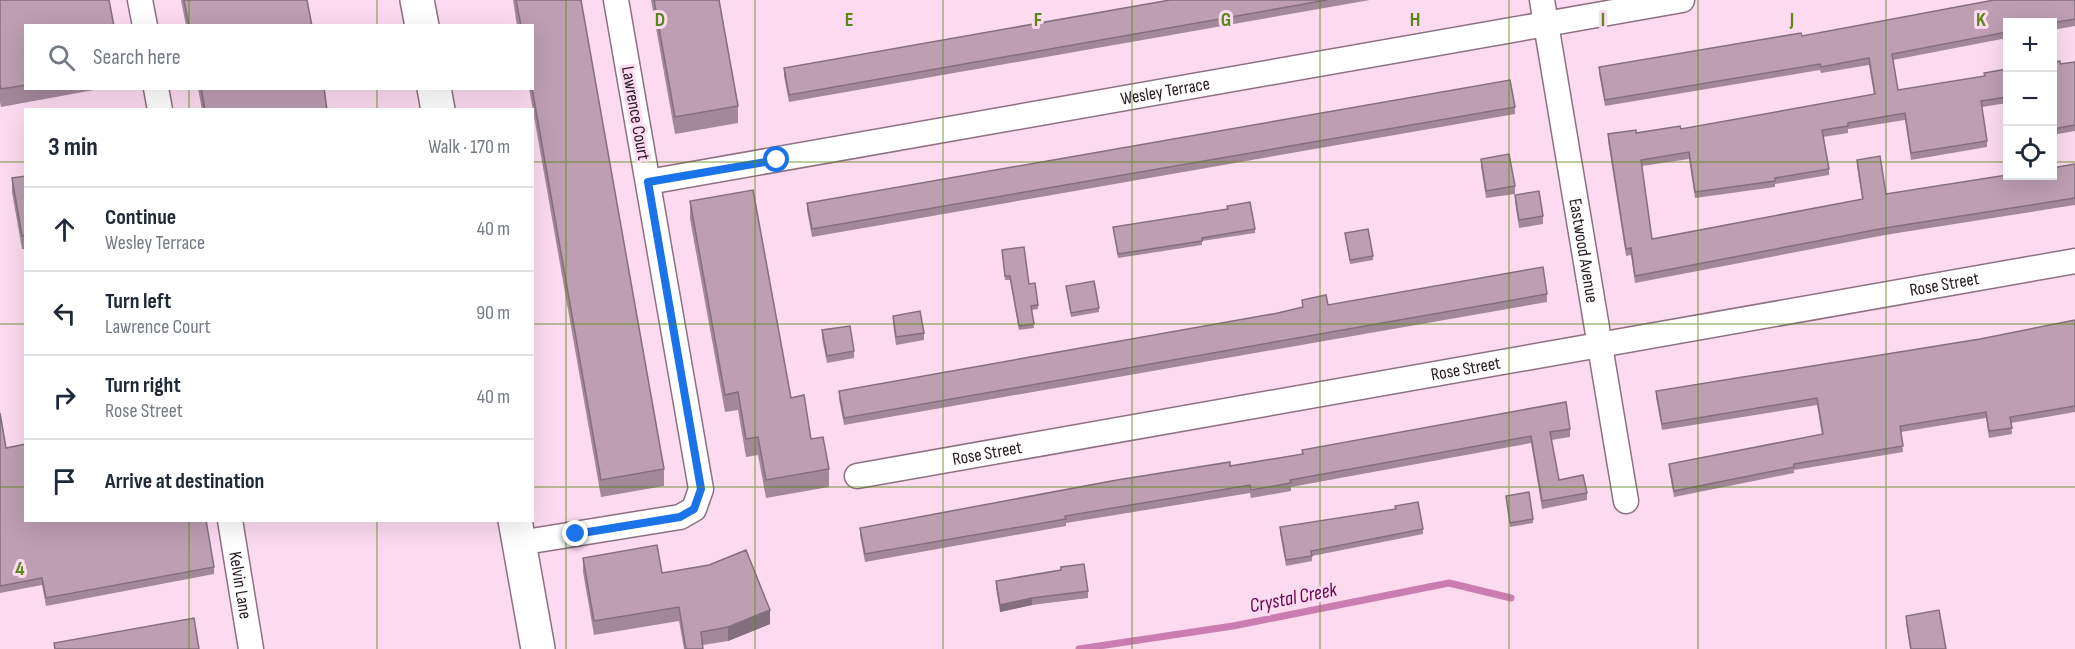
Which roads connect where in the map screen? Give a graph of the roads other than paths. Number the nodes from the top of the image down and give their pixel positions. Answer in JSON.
{"nodes":[{"id":1,"x":140,"y":0,"type":"edge"},
{"id":2,"x":417,"y":0,"type":"edge"},
{"id":3,"x":616,"y":0,"type":"edge"},
{"id":4,"x":1542,"y":0,"type":"edge"},
{"id":5,"x":1682,"y":0,"type":"edge"},
{"id":6,"x":145,"y":24,"type":"edge"},
{"id":7,"x":422,"y":24,"type":"edge"},
{"id":8,"x":1546,"y":24,"type":"junction"},
{"id":9,"x":156,"y":90,"type":"edge"},
{"id":10,"x":434,"y":90,"type":"edge"},
{"id":11,"x":160,"y":108,"type":"edge"},
{"id":12,"x":438,"y":108,"type":"edge"},
{"id":13,"x":648,"y":182,"type":"junction"},
{"id":14,"x":2075,"y":261,"type":"edge"},
{"id":15,"x":1600,"y":345,"type":"junction"},
{"id":16,"x":857,"y":476,"type":"dead end"},
{"id":17,"x":1626,"y":501,"type":"dead end"},
{"id":18,"x":230,"y":522,"type":"edge"},
{"id":19,"x":517,"y":532,"type":"edge"},
{"id":20,"x":250,"y":649,"type":"edge"},
{"id":21,"x":538,"y":649,"type":"edge"}],
"edges":[{"from":1,"to":6,"type":"street"},
{"from":2,"to":7,"type":"main road"},
{"from":3,"to":13,"type":"street","name":"Lawrence Court"},
{"from":4,"to":8,"type":"street","name":"Eastwood Avenue"},
{"from":5,"to":8,"type":"street","name":"Wesley Terrace"},
{"from":8,"to":13,"type":"street","name":"Wesley Terrace"},
{"from":8,"to":15,"type":"street","name":"Eastwood Avenue"},
{"from":9,"to":11,"type":"street"},
{"from":10,"to":12,"type":"main road"},
{"from":13,"to":19,"type":"street","name":"Lawrence Court"},
{"from":14,"to":15,"type":"street","name":"Rose Street"},
{"from":15,"to":16,"type":"street","name":"Rose Street"},
{"from":15,"to":17,"type":"street","name":"Eastwood Avenue"},
{"from":18,"to":20,"type":"street","name":"Kelvin Lane"},
{"from":19,"to":21,"type":"main road"}]}
